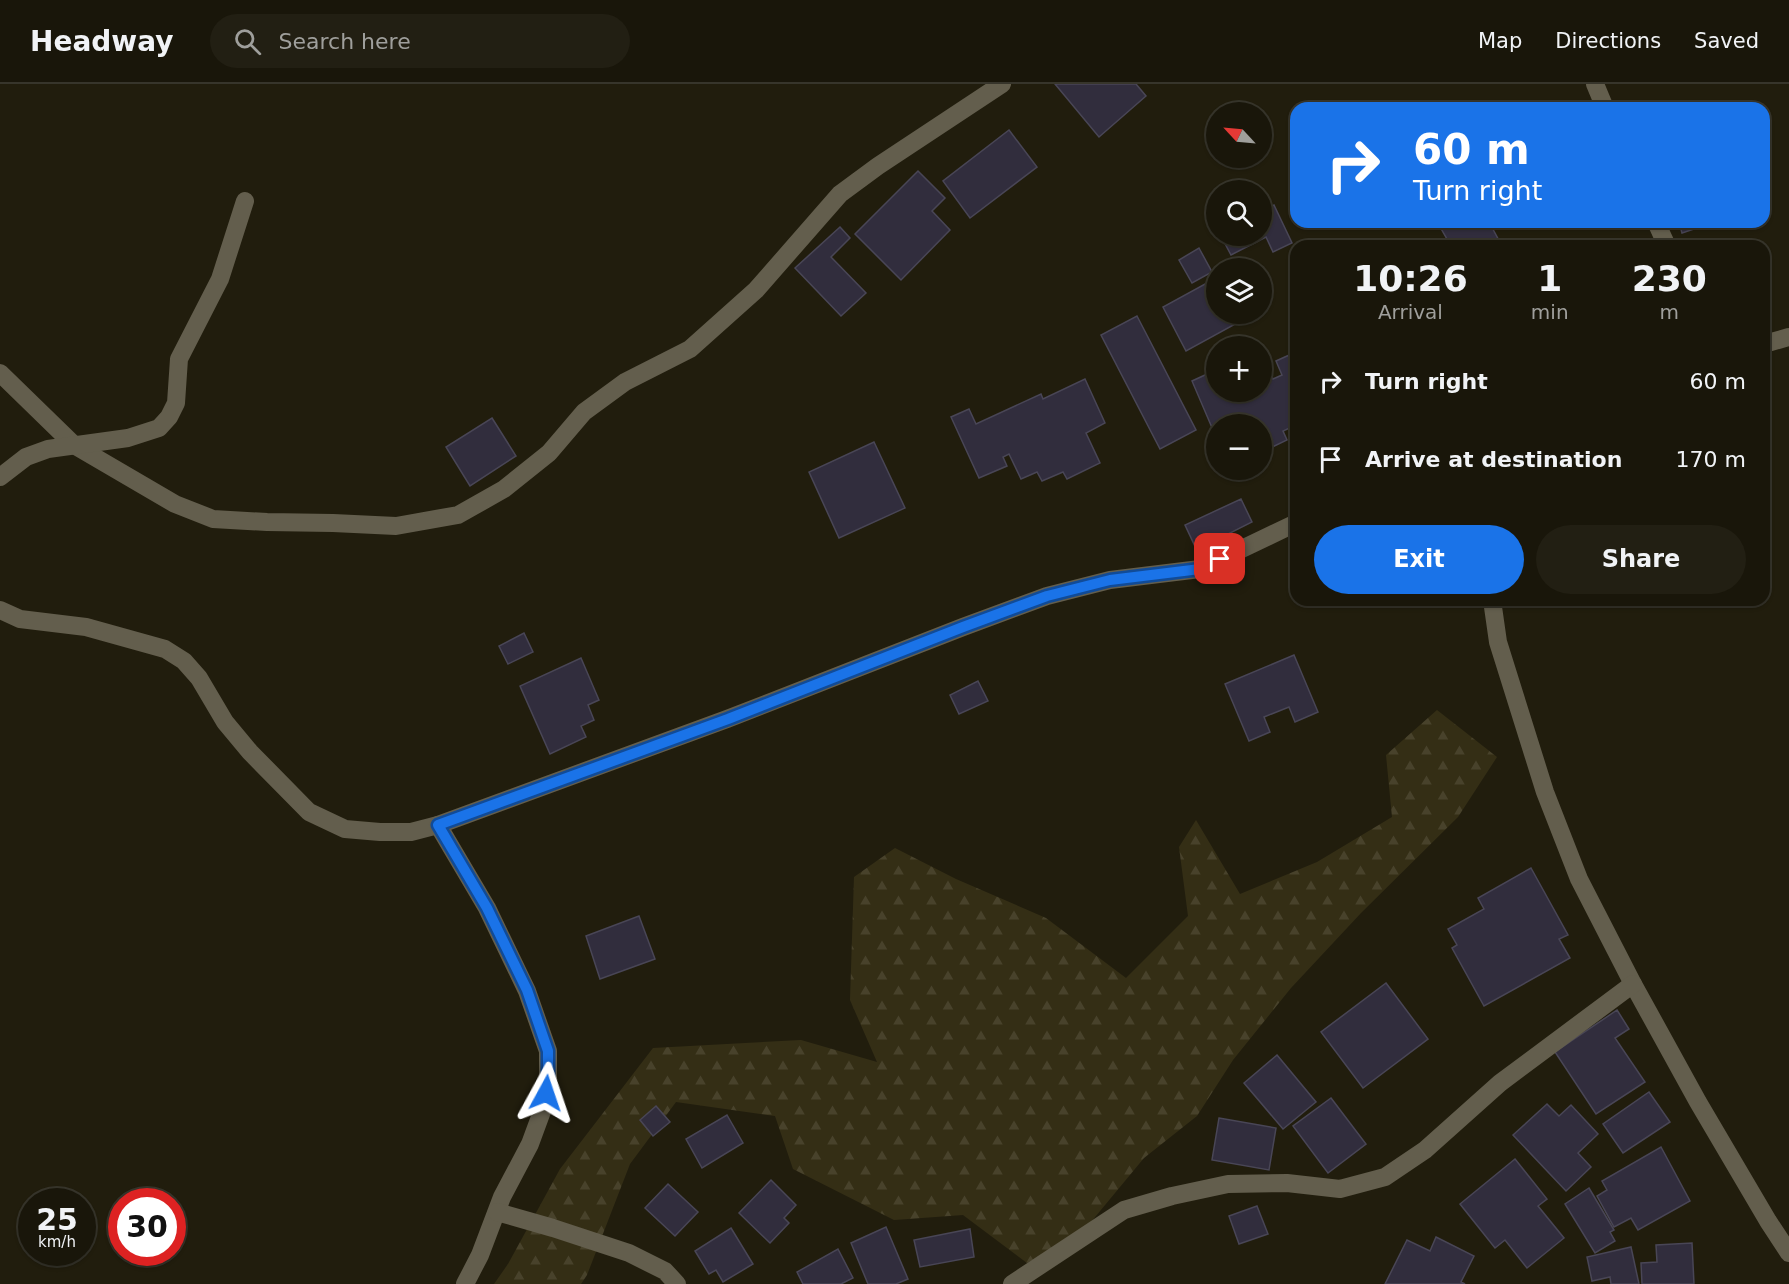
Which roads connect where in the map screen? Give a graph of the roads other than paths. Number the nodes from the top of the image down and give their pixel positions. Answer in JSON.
{"nodes":[{"id":1,"x":1002,"y":84,"type":"edge"},
{"id":2,"x":1595,"y":84,"type":"edge"},
{"id":3,"x":1602,"y":102,"type":"edge"},
{"id":4,"x":245,"y":201,"type":"dead end"},
{"id":5,"x":1789,"y":337,"type":"edge"},
{"id":6,"x":1770,"y":342,"type":"edge"},
{"id":7,"x":0,"y":373,"type":"edge"},
{"id":8,"x":74,"y":445,"type":"junction"},
{"id":9,"x":0,"y":477,"type":"edge"},
{"id":10,"x":1290,"y":526,"type":"edge"},
{"id":11,"x":1492,"y":606,"type":"edge"},
{"id":12,"x":0,"y":610,"type":"edge"},
{"id":13,"x":438,"y":825,"type":"junction"},
{"id":14,"x":1633,"y":984,"type":"junction"},
{"id":15,"x":497,"y":1212,"type":"junction"},
{"id":16,"x":1789,"y":1253,"type":"edge"},
{"id":17,"x":465,"y":1284,"type":"edge"},
{"id":18,"x":677,"y":1284,"type":"edge"},
{"id":19,"x":1012,"y":1284,"type":"edge"}],
"edges":[{"from":1,"to":8,"type":"street"},
{"from":2,"to":3,"type":"street"},
{"from":4,"to":8,"type":"street"},
{"from":5,"to":6,"type":"street"},
{"from":7,"to":8,"type":"street"},
{"from":8,"to":9,"type":"street"},
{"from":10,"to":13,"type":"street"},
{"from":11,"to":14,"type":"street"},
{"from":12,"to":13,"type":"street"},
{"from":13,"to":15,"type":"street"},
{"from":14,"to":16,"type":"street"},
{"from":14,"to":19,"type":"street"},
{"from":15,"to":17,"type":"street"},
{"from":15,"to":18,"type":"street"}]}
